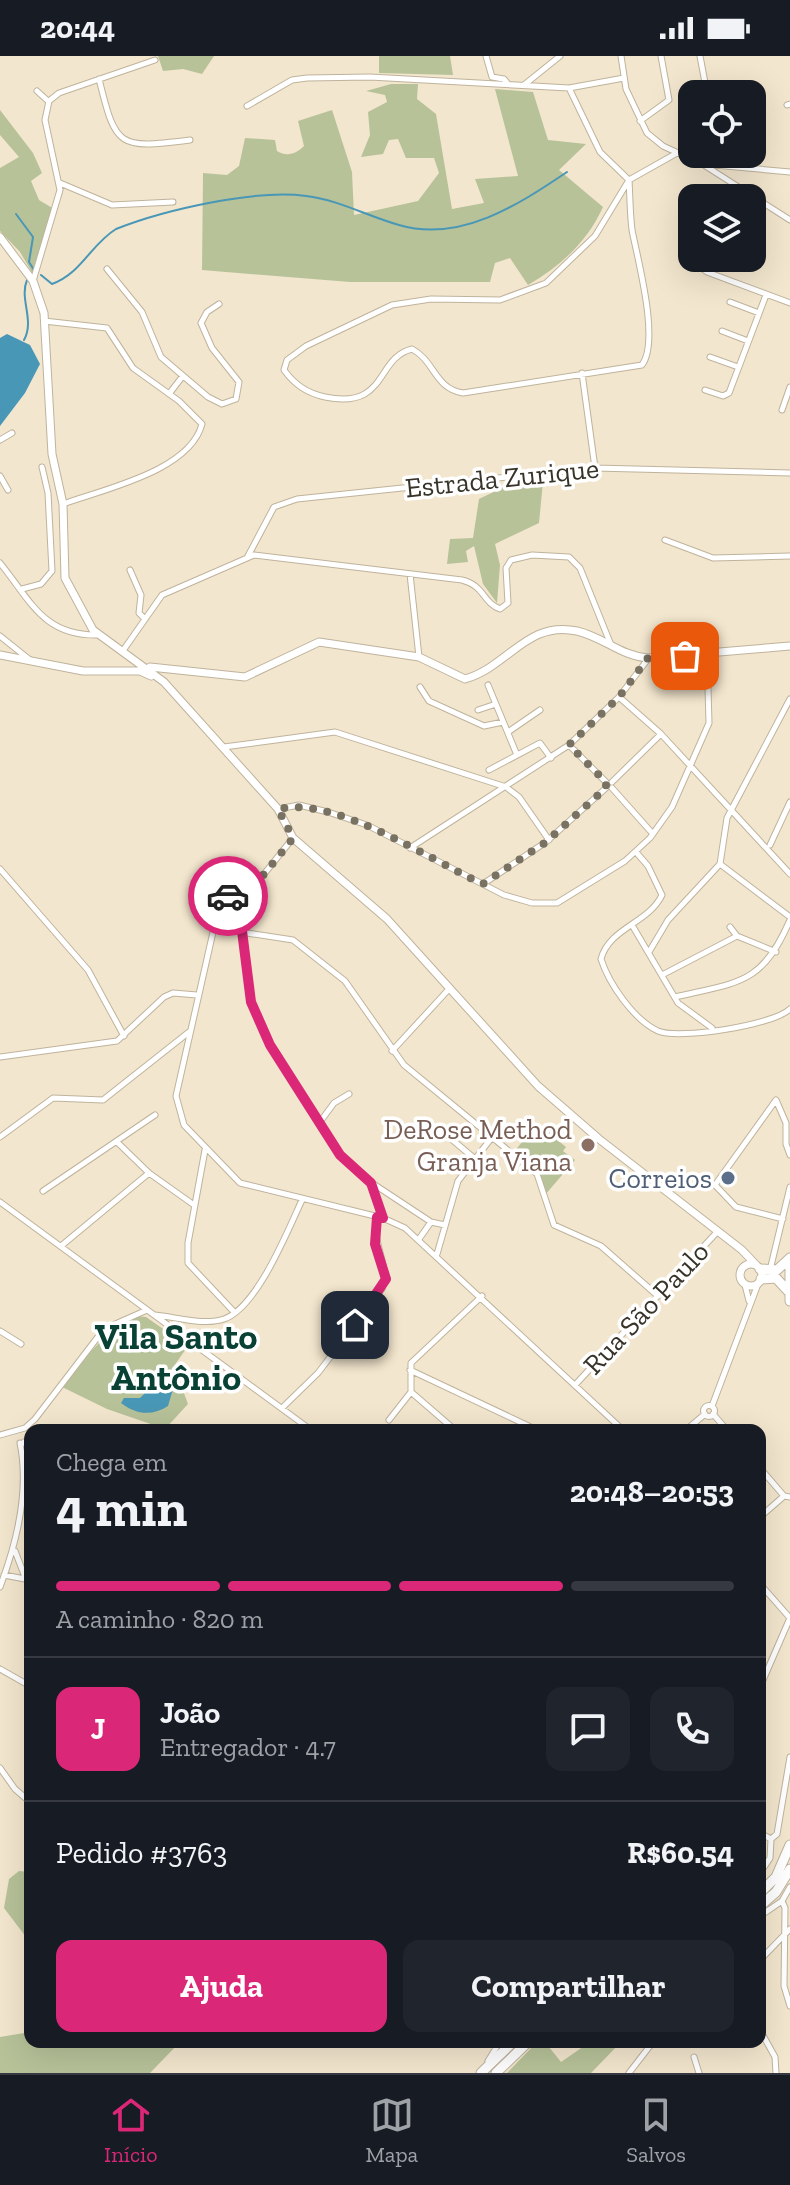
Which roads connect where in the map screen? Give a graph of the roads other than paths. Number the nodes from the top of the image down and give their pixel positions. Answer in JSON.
{"nodes":[{"id":1,"x":486,"y":56,"type":"edge"},
{"id":2,"x":560,"y":56,"type":"edge"},
{"id":3,"x":621,"y":56,"type":"edge"},
{"id":4,"x":661,"y":56,"type":"edge"},
{"id":5,"x":700,"y":56,"type":"edge"},
{"id":6,"x":155,"y":60,"type":"dead end"},
{"id":7,"x":624,"y":78,"type":"junction"},
{"id":8,"x":99,"y":79,"type":"junction"},
{"id":9,"x":704,"y":80,"type":"edge"},
{"id":10,"x":509,"y":85,"type":"junction"},
{"id":11,"x":523,"y":86,"type":"junction"},
{"id":12,"x":569,"y":88,"type":"junction"},
{"id":13,"x":37,"y":91,"type":"dead end"},
{"id":14,"x":49,"y":101,"type":"junction"},
{"id":15,"x":247,"y":106,"type":"dead end"},
{"id":16,"x":640,"y":121,"type":"junction"},
{"id":17,"x":190,"y":140,"type":"dead end"},
{"id":18,"x":677,"y":153,"type":"joint"},
{"id":19,"x":784,"y":161,"type":"dead end"},
{"id":20,"x":708,"y":168,"type":"edge"},
{"id":21,"x":744,"y":168,"type":"edge"},
{"id":22,"x":787,"y":172,"type":"edge"},
{"id":23,"x":629,"y":180,"type":"junction"},
{"id":24,"x":60,"y":183,"type":"junction"},
{"id":25,"x":173,"y":202,"type":"dead end"},
{"id":26,"x":790,"y":220,"type":"edge"},
{"id":27,"x":0,"y":237,"type":"edge"},
{"id":28,"x":107,"y":269,"type":"dead end"},
{"id":29,"x":707,"y":272,"type":"edge"},
{"id":30,"x":33,"y":281,"type":"junction"},
{"id":31,"x":766,"y":295,"type":"junction"},
{"id":32,"x":730,"y":302,"type":"dead end"},
{"id":33,"x":790,"y":303,"type":"edge"},
{"id":34,"x":219,"y":304,"type":"dead end"},
{"id":35,"x":759,"y":313,"type":"junction"},
{"id":36,"x":44,"y":321,"type":"junction"},
{"id":37,"x":722,"y":331,"type":"dead end"},
{"id":38,"x":748,"y":341,"type":"junction"},
{"id":39,"x":710,"y":357,"type":"dead end"},
{"id":40,"x":738,"y":367,"type":"junction"},
{"id":41,"x":582,"y":373,"type":"junction"},
{"id":42,"x":182,"y":377,"type":"junction"},
{"id":43,"x":790,"y":387,"type":"edge"},
{"id":44,"x":705,"y":390,"type":"dead end"},
{"id":45,"x":169,"y":394,"type":"junction"},
{"id":46,"x":782,"y":410,"type":"dead end"},
{"id":47,"x":12,"y":433,"type":"dead end"},
{"id":48,"x":0,"y":440,"type":"edge"},
{"id":49,"x":42,"y":467,"type":"dead end"},
{"id":50,"x":595,"y":468,"type":"junction"},
{"id":51,"x":790,"y":473,"type":"edge"},
{"id":52,"x":0,"y":476,"type":"edge"},
{"id":53,"x":8,"y":490,"type":"dead end"},
{"id":54,"x":63,"y":504,"type":"junction"},
{"id":55,"x":665,"y":540,"type":"dead end"},
{"id":56,"x":790,"y":556,"type":"edge"},
{"id":57,"x":248,"y":557,"type":"junction"},
{"id":58,"x":0,"y":563,"type":"edge"},
{"id":59,"x":130,"y":570,"type":"dead end"},
{"id":60,"x":410,"y":574,"type":"junction"},
{"id":61,"x":22,"y":589,"type":"junction"},
{"id":62,"x":144,"y":618,"type":"junction"},
{"id":63,"x":98,"y":635,"type":"junction"},
{"id":64,"x":0,"y":636,"type":"edge"},
{"id":65,"x":790,"y":646,"type":"edge"},
{"id":66,"x":612,"y":647,"type":"junction"},
{"id":67,"x":122,"y":653,"type":"junction"},
{"id":68,"x":707,"y":654,"type":"junction"},
{"id":69,"x":0,"y":655,"type":"edge"},
{"id":70,"x":419,"y":657,"type":"junction"},
{"id":71,"x":648,"y":658,"type":"junction"},
{"id":72,"x":31,"y":661,"type":"junction"},
{"id":73,"x":151,"y":671,"type":"junction"},
{"id":74,"x":488,"y":685,"type":"dead end"},
{"id":75,"x":420,"y":687,"type":"dead end"},
{"id":76,"x":619,"y":697,"type":"junction"},
{"id":77,"x":790,"y":699,"type":"edge"},
{"id":78,"x":496,"y":704,"type":"junction"},
{"id":79,"x":478,"y":710,"type":"dead end"},
{"id":80,"x":540,"y":710,"type":"dead end"},
{"id":81,"x":503,"y":722,"type":"junction"},
{"id":82,"x":508,"y":732,"type":"junction"},
{"id":83,"x":661,"y":734,"type":"junction"},
{"id":84,"x":569,"y":745,"type":"junction"},
{"id":85,"x":224,"y":747,"type":"junction"},
{"id":86,"x":517,"y":755,"type":"junction"},
{"id":87,"x":551,"y":758,"type":"junction"},
{"id":88,"x":690,"y":767,"type":"junction"},
{"id":89,"x":489,"y":770,"type":"dead end"},
{"id":90,"x":609,"y":785,"type":"junction"},
{"id":91,"x":506,"y":787,"type":"junction"},
{"id":92,"x":790,"y":802,"type":"edge"},
{"id":93,"x":278,"y":809,"type":"junction"},
{"id":94,"x":731,"y":810,"type":"junction"},
{"id":95,"x":653,"y":834,"type":"junction"},
{"id":96,"x":293,"y":838,"type":"junction"},
{"id":97,"x":549,"y":840,"type":"junction"},
{"id":98,"x":770,"y":845,"type":"dead end"},
{"id":99,"x":410,"y":848,"type":"junction"},
{"id":100,"x":636,"y":852,"type":"junction"},
{"id":101,"x":720,"y":864,"type":"junction"},
{"id":102,"x":0,"y":869,"type":"edge"},
{"id":103,"x":790,"y":874,"type":"edge"},
{"id":104,"x":483,"y":884,"type":"junction"},
{"id":105,"x":252,"y":889,"type":"junction"},
{"id":106,"x":790,"y":919,"type":"edge"},
{"id":107,"x":215,"y":921,"type":"junction"},
{"id":108,"x":632,"y":925,"type":"junction"},
{"id":109,"x":730,"y":927,"type":"dead end"},
{"id":110,"x":242,"y":931,"type":"junction"},
{"id":111,"x":737,"y":936,"type":"junction"},
{"id":112,"x":790,"y":938,"type":"edge"},
{"id":113,"x":781,"y":943,"type":"junction"},
{"id":114,"x":649,"y":952,"type":"junction"},
{"id":115,"x":776,"y":952,"type":"junction"},
{"id":116,"x":662,"y":975,"type":"junction"},
{"id":117,"x":449,"y":989,"type":"junction"},
{"id":118,"x":197,"y":995,"type":"junction"},
{"id":119,"x":675,"y":997,"type":"junction"},
{"id":120,"x":790,"y":1009,"type":"edge"},
{"id":121,"x":713,"y":1029,"type":"junction"},
{"id":122,"x":189,"y":1032,"type":"junction"},
{"id":123,"x":124,"y":1036,"type":"junction"},
{"id":124,"x":392,"y":1051,"type":"junction"},
{"id":125,"x":0,"y":1057,"type":"edge"},
{"id":126,"x":349,"y":1094,"type":"dead end"},
{"id":127,"x":325,"y":1113,"type":"junction"},
{"id":128,"x":155,"y":1115,"type":"dead end"},
{"id":129,"x":315,"y":1115,"type":"junction"},
{"id":130,"x":319,"y":1123,"type":"junction"},
{"id":131,"x":426,"y":1124,"type":"dead end"},
{"id":132,"x":493,"y":1136,"type":"junction"},
{"id":133,"x":0,"y":1137,"type":"edge"},
{"id":134,"x":117,"y":1142,"type":"junction"},
{"id":135,"x":205,"y":1149,"type":"junction"},
{"id":136,"x":790,"y":1155,"type":"edge"},
{"id":137,"x":475,"y":1159,"type":"junction"},
{"id":138,"x":149,"y":1173,"type":"junction"},
{"id":139,"x":371,"y":1183,"type":"junction"},
{"id":140,"x":790,"y":1187,"type":"edge"},
{"id":141,"x":43,"y":1191,"type":"dead end"},
{"id":142,"x":302,"y":1200,"type":"junction"},
{"id":143,"x":0,"y":1202,"type":"edge"},
{"id":144,"x":194,"y":1205,"type":"junction"},
{"id":145,"x":380,"y":1218,"type":"junction"},
{"id":146,"x":783,"y":1219,"type":"junction"},
{"id":147,"x":431,"y":1222,"type":"junction"},
{"id":148,"x":445,"y":1225,"type":"junction"},
{"id":149,"x":718,"y":1231,"type":"junction"},
{"id":150,"x":419,"y":1239,"type":"junction"},
{"id":151,"x":61,"y":1246,"type":"junction"},
{"id":152,"x":742,"y":1250,"type":"junction"},
{"id":153,"x":437,"y":1254,"type":"junction"},
{"id":154,"x":790,"y":1260,"type":"edge"},
{"id":155,"x":744,"y":1267,"type":"junction"},
{"id":156,"x":761,"y":1274,"type":"junction"},
{"id":157,"x":745,"y":1285,"type":"junction"},
{"id":158,"x":482,"y":1296,"type":"junction"},
{"id":159,"x":658,"y":1296,"type":"junction"},
{"id":160,"x":789,"y":1297,"type":"edge"},
{"id":161,"x":750,"y":1302,"type":"junction"},
{"id":162,"x":151,"y":1312,"type":"junction"},
{"id":163,"x":235,"y":1313,"type":"junction"},
{"id":164,"x":0,"y":1331,"type":"edge"},
{"id":165,"x":21,"y":1344,"type":"dead end"},
{"id":166,"x":410,"y":1370,"type":"junction"},
{"id":167,"x":575,"y":1385,"type":"junction"},
{"id":168,"x":411,"y":1392,"type":"junction"},
{"id":169,"x":712,"y":1406,"type":"junction"},
{"id":170,"x":282,"y":1408,"type":"junction"},
{"id":171,"x":705,"y":1414,"type":"junction"},
{"id":172,"x":713,"y":1414,"type":"junction"},
{"id":173,"x":389,"y":1420,"type":"dead end"},
{"id":174,"x":31,"y":1424,"type":"edge"},
{"id":175,"x":303,"y":1424,"type":"edge"},
{"id":176,"x":448,"y":1424,"type":"edge"},
{"id":177,"x":524,"y":1424,"type":"edge"},
{"id":178,"x":617,"y":1424,"type":"edge"},
{"id":179,"x":693,"y":1424,"type":"edge"},
{"id":180,"x":722,"y":1424,"type":"edge"},
{"id":181,"x":24,"y":1433,"type":"edge"},
{"id":182,"x":0,"y":1435,"type":"edge"},
{"id":183,"x":22,"y":1436,"type":"junction"},
{"id":184,"x":24,"y":1440,"type":"edge"},
{"id":185,"x":766,"y":1474,"type":"edge"},
{"id":186,"x":787,"y":1497,"type":"edge"},
{"id":187,"x":766,"y":1513,"type":"edge"},
{"id":188,"x":14,"y":1550,"type":"junction"},
{"id":189,"x":24,"y":1572,"type":"edge"},
{"id":190,"x":4,"y":1575,"type":"junction"},
{"id":191,"x":24,"y":1578,"type":"edge"},
{"id":192,"x":0,"y":1587,"type":"edge"},
{"id":193,"x":766,"y":1591,"type":"edge"},
{"id":194,"x":790,"y":1618,"type":"edge"},
{"id":195,"x":0,"y":1669,"type":"edge"},
{"id":196,"x":766,"y":1673,"type":"edge"},
{"id":197,"x":24,"y":1683,"type":"edge"},
{"id":198,"x":790,"y":1757,"type":"edge"},
{"id":199,"x":0,"y":1768,"type":"edge"},
{"id":200,"x":24,"y":1797,"type":"edge"},
{"id":201,"x":766,"y":1836,"type":"edge"},
{"id":202,"x":771,"y":1839,"type":"junction"},
{"id":203,"x":790,"y":1845,"type":"edge"},
{"id":204,"x":766,"y":1864,"type":"edge"},
{"id":205,"x":790,"y":1869,"type":"edge"},
{"id":206,"x":766,"y":1887,"type":"edge"},
{"id":207,"x":790,"y":1892,"type":"edge"},
{"id":208,"x":766,"y":1901,"type":"edge"},
{"id":209,"x":783,"y":1903,"type":"junction"},
{"id":210,"x":766,"y":1913,"type":"edge"},
{"id":211,"x":790,"y":1929,"type":"edge"},
{"id":212,"x":785,"y":1935,"type":"junction"},
{"id":213,"x":766,"y":1954,"type":"edge"},
{"id":214,"x":790,"y":2006,"type":"edge"},
{"id":215,"x":766,"y":2041,"type":"edge"},
{"id":216,"x":495,"y":2048,"type":"edge"},
{"id":217,"x":507,"y":2048,"type":"edge"},
{"id":218,"x":522,"y":2048,"type":"edge"},
{"id":219,"x":648,"y":2048,"type":"edge"},
{"id":220,"x":694,"y":2057,"type":"dead end"},
{"id":221,"x":480,"y":2073,"type":"edge"},
{"id":222,"x":496,"y":2073,"type":"edge"},
{"id":223,"x":629,"y":2073,"type":"edge"},
{"id":224,"x":699,"y":2073,"type":"edge"},
{"id":225,"x":776,"y":2073,"type":"edge"}],
"edges":[{"from":1,"to":10,"type":"street"},
{"from":2,"to":11,"type":"street"},
{"from":3,"to":7,"type":"street"},
{"from":4,"to":16,"type":"street"},
{"from":5,"to":9,"type":"street"},
{"from":6,"to":8,"type":"street"},
{"from":7,"to":12,"type":"street"},
{"from":7,"to":16,"type":"street"},
{"from":8,"to":14,"type":"street"},
{"from":8,"to":17,"type":"street"},
{"from":10,"to":11,"type":"street"},
{"from":10,"to":15,"type":"street"},
{"from":11,"to":12,"type":"street"},
{"from":12,"to":23,"type":"street"},
{"from":13,"to":14,"type":"street"},
{"from":14,"to":24,"type":"street"},
{"from":16,"to":18,"type":"street"},
{"from":18,"to":23,"type":"street"},
{"from":19,"to":22,"type":"street"},
{"from":20,"to":26,"type":"street"},
{"from":21,"to":22,"type":"street"},
{"from":23,"to":41,"type":"street"},
{"from":23,"to":41,"type":"street"},
{"from":24,"to":25,"type":"street"},
{"from":24,"to":30,"type":"street"},
{"from":27,"to":30,"type":"main road"},
{"from":28,"to":42,"type":"street"},
{"from":29,"to":31,"type":"street"},
{"from":30,"to":36,"type":"main road"},
{"from":31,"to":33,"type":"street"},
{"from":31,"to":35,"type":"street"},
{"from":32,"to":35,"type":"street"},
{"from":34,"to":42,"type":"street"},
{"from":35,"to":38,"type":"street"},
{"from":36,"to":45,"type":"street"},
{"from":36,"to":54,"type":"main road"},
{"from":37,"to":38,"type":"street"},
{"from":38,"to":40,"type":"street"},
{"from":39,"to":40,"type":"street"},
{"from":40,"to":44,"type":"street"},
{"from":41,"to":50,"type":"street"},
{"from":42,"to":45,"type":"street"},
{"from":43,"to":46,"type":"street"},
{"from":45,"to":54,"type":"street"},
{"from":47,"to":48,"type":"street"},
{"from":49,"to":61,"type":"street"},
{"from":50,"to":51,"type":"street","name":"Estrada Zurique"},
{"from":50,"to":57,"type":"street","name":"Estrada Zurique"},
{"from":52,"to":53,"type":"street"},
{"from":54,"to":63,"type":"main road"},
{"from":55,"to":56,"type":"street"},
{"from":57,"to":60,"type":"street"},
{"from":57,"to":62,"type":"street"},
{"from":58,"to":61,"type":"street"},
{"from":59,"to":62,"type":"street"},
{"from":60,"to":66,"type":"street"},
{"from":60,"to":70,"type":"street"},
{"from":61,"to":63,"type":"street"},
{"from":62,"to":67,"type":"street"},
{"from":63,"to":67,"type":"main road"},
{"from":64,"to":72,"type":"street"},
{"from":65,"to":68,"type":"main road"},
{"from":66,"to":70,"type":"main road"},
{"from":66,"to":71,"type":"main road"},
{"from":67,"to":73,"type":"main road"},
{"from":68,"to":71,"type":"main road"},
{"from":68,"to":88,"type":"street"},
{"from":69,"to":72,"type":"main road"},
{"from":70,"to":73,"type":"main road"},
{"from":71,"to":76,"type":"street"},
{"from":72,"to":73,"type":"main road"},
{"from":73,"to":85,"type":"main road"},
{"from":74,"to":78,"type":"street"},
{"from":75,"to":81,"type":"street"},
{"from":76,"to":83,"type":"street"},
{"from":76,"to":84,"type":"street"},
{"from":77,"to":94,"type":"street"},
{"from":78,"to":79,"type":"street"},
{"from":78,"to":81,"type":"street"},
{"from":80,"to":82,"type":"street"},
{"from":81,"to":82,"type":"street"},
{"from":82,"to":86,"type":"street"},
{"from":83,"to":88,"type":"street"},
{"from":83,"to":90,"type":"street"},
{"from":84,"to":87,"type":"street"},
{"from":84,"to":90,"type":"street"},
{"from":85,"to":91,"type":"street"},
{"from":85,"to":93,"type":"main road"},
{"from":86,"to":87,"type":"street"},
{"from":86,"to":89,"type":"street"},
{"from":87,"to":91,"type":"street"},
{"from":88,"to":94,"type":"street"},
{"from":88,"to":95,"type":"street"},
{"from":90,"to":95,"type":"street"},
{"from":90,"to":97,"type":"street"},
{"from":91,"to":97,"type":"street"},
{"from":91,"to":99,"type":"street"},
{"from":92,"to":98,"type":"street"},
{"from":93,"to":96,"type":"main road"},
{"from":93,"to":99,"type":"street"},
{"from":94,"to":101,"type":"street"},
{"from":94,"to":103,"type":"street"},
{"from":95,"to":100,"type":"street"},
{"from":96,"to":105,"type":"street"},
{"from":96,"to":117,"type":"main road"},
{"from":97,"to":104,"type":"street"},
{"from":99,"to":104,"type":"street"},
{"from":100,"to":104,"type":"street"},
{"from":100,"to":108,"type":"street"},
{"from":101,"to":106,"type":"street"},
{"from":101,"to":114,"type":"street"},
{"from":102,"to":123,"type":"street"},
{"from":105,"to":107,"type":"street"},
{"from":105,"to":110,"type":"street"},
{"from":106,"to":113,"type":"street"},
{"from":107,"to":110,"type":"street"},
{"from":107,"to":118,"type":"street"},
{"from":108,"to":114,"type":"street"},
{"from":108,"to":121,"type":"street"},
{"from":109,"to":111,"type":"street"},
{"from":110,"to":124,"type":"street"},
{"from":110,"to":129,"type":"street"},
{"from":111,"to":115,"type":"street"},
{"from":111,"to":116,"type":"street"},
{"from":112,"to":113,"type":"street"},
{"from":113,"to":115,"type":"street"},
{"from":114,"to":116,"type":"street"},
{"from":115,"to":119,"type":"street"},
{"from":116,"to":119,"type":"street"},
{"from":117,"to":124,"type":"street"},
{"from":117,"to":149,"type":"main road"},
{"from":118,"to":122,"type":"street"},
{"from":118,"to":123,"type":"street"},
{"from":119,"to":121,"type":"street"},
{"from":120,"to":121,"type":"street"},
{"from":122,"to":133,"type":"street"},
{"from":122,"to":135,"type":"street"},
{"from":123,"to":125,"type":"street"},
{"from":124,"to":132,"type":"street"},
{"from":126,"to":127,"type":"street"},
{"from":127,"to":129,"type":"street"},
{"from":127,"to":130,"type":"street"},
{"from":128,"to":134,"type":"street"},
{"from":129,"to":130,"type":"street"},
{"from":130,"to":139,"type":"street"},
{"from":131,"to":137,"type":"street"},
{"from":132,"to":137,"type":"street"},
{"from":132,"to":159,"type":"street"},
{"from":134,"to":138,"type":"street"},
{"from":134,"to":141,"type":"street"},
{"from":135,"to":142,"type":"street"},
{"from":135,"to":144,"type":"street"},
{"from":136,"to":146,"type":"street"},
{"from":137,"to":148,"type":"street"},
{"from":138,"to":144,"type":"street"},
{"from":138,"to":151,"type":"street"},
{"from":139,"to":145,"type":"street"},
{"from":139,"to":147,"type":"street"},
{"from":140,"to":146,"type":"street"},
{"from":142,"to":145,"type":"street"},
{"from":142,"to":163,"type":"street"},
{"from":143,"to":151,"type":"street"},
{"from":144,"to":163,"type":"street"},
{"from":145,"to":150,"type":"street"},
{"from":145,"to":170,"type":"street"},
{"from":146,"to":156,"type":"street"},
{"from":147,"to":148,"type":"street"},
{"from":147,"to":150,"type":"street"},
{"from":148,"to":153,"type":"street"},
{"from":149,"to":152,"type":"main road"},
{"from":149,"to":159,"type":"street","name":"Rua São Paulo"},
{"from":150,"to":153,"type":"street"},
{"from":151,"to":162,"type":"street"},
{"from":152,"to":155,"type":"main road"},
{"from":152,"to":156,"type":"main road"},
{"from":153,"to":158,"type":"street"},
{"from":154,"to":156,"type":"highway"},
{"from":154,"to":160,"type":"highway"},
{"from":155,"to":156,"type":"main road"},
{"from":155,"to":157,"type":"main road"},
{"from":156,"to":157,"type":"main road"},
{"from":156,"to":160,"type":"highway"},
{"from":156,"to":161,"type":"street"},
{"from":157,"to":161,"type":"street"},
{"from":158,"to":166,"type":"street"},
{"from":158,"to":167,"type":"street"},
{"from":159,"to":167,"type":"street","name":"Rua São Paulo"},
{"from":161,"to":169,"type":"street"},
{"from":162,"to":163,"type":"street"},
{"from":162,"to":170,"type":"street"},
{"from":162,"to":174,"type":"street"},
{"from":164,"to":165,"type":"street"},
{"from":166,"to":168,"type":"street"},
{"from":166,"to":177,"type":"street"},
{"from":167,"to":178,"type":"street"},
{"from":168,"to":173,"type":"street"},
{"from":168,"to":176,"type":"street"},
{"from":169,"to":171,"type":"street"},
{"from":169,"to":172,"type":"street"},
{"from":170,"to":175,"type":"street"},
{"from":171,"to":172,"type":"street"},
{"from":171,"to":179,"type":"street"},
{"from":172,"to":180,"type":"street"},
{"from":181,"to":183,"type":"street"},
{"from":182,"to":183,"type":"street"},
{"from":183,"to":184,"type":"street"},
{"from":183,"to":188,"type":"street"},
{"from":185,"to":186,"type":"street"},
{"from":186,"to":187,"type":"street"},
{"from":188,"to":189,"type":"street"},
{"from":188,"to":190,"type":"street"},
{"from":190,"to":191,"type":"street"},
{"from":190,"to":192,"type":"street"},
{"from":193,"to":194,"type":"street"},
{"from":194,"to":196,"type":"street"},
{"from":195,"to":197,"type":"street"},
{"from":198,"to":202,"type":"street"},
{"from":199,"to":200,"type":"street"},
{"from":201,"to":202,"type":"street"},
{"from":202,"to":204,"type":"street"},
{"from":203,"to":206,"type":"highway"},
{"from":205,"to":208,"type":"highway"},
{"from":207,"to":209,"type":"street"},
{"from":209,"to":210,"type":"street"},
{"from":209,"to":212,"type":"street"},
{"from":211,"to":212,"type":"street"},
{"from":212,"to":213,"type":"street"},
{"from":212,"to":214,"type":"street"},
{"from":215,"to":225,"type":"street"},
{"from":216,"to":221,"type":"street"},
{"from":217,"to":221,"type":"highway"},
{"from":218,"to":222,"type":"highway"},
{"from":219,"to":223,"type":"street"},
{"from":220,"to":224,"type":"street"}]}
